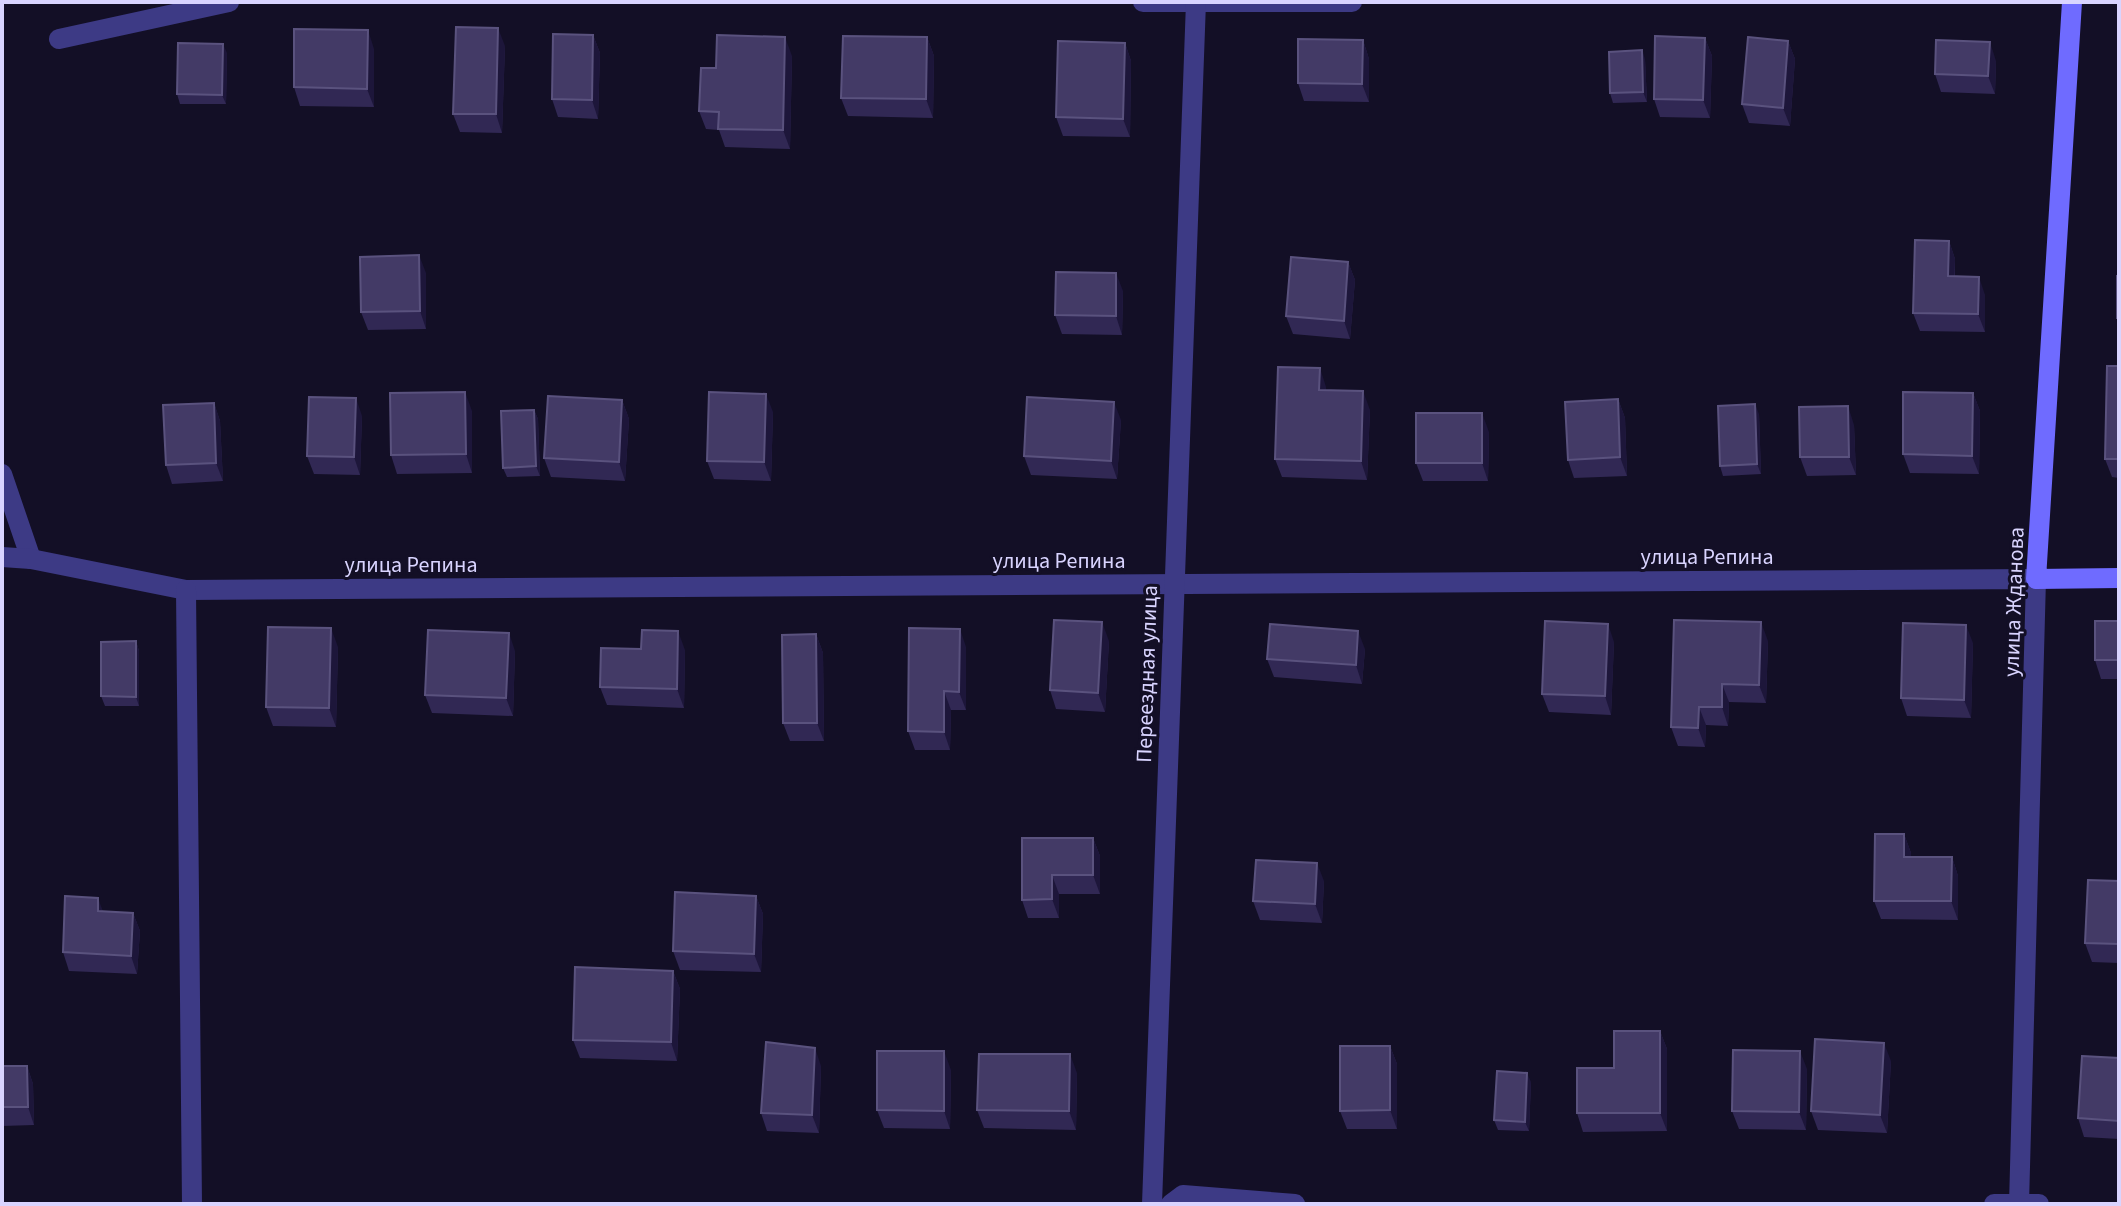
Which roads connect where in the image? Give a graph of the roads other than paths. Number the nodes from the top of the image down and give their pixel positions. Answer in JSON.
{"nodes":[{"id":1,"x":229,"y":2,"type":"edge"},
{"id":2,"x":1143,"y":2,"type":"edge"},
{"id":3,"x":1352,"y":2,"type":"edge"},
{"id":4,"x":2072,"y":2,"type":"edge"},
{"id":5,"x":1196,"y":3,"type":"edge"},
{"id":6,"x":59,"y":39,"type":"dead end"},
{"id":7,"x":2,"y":474,"type":"edge"},
{"id":8,"x":2,"y":557,"type":"edge"},
{"id":9,"x":31,"y":559,"type":"junction"},
{"id":10,"x":2119,"y":578,"type":"edge"},
{"id":11,"x":2036,"y":579,"type":"junction"},
{"id":12,"x":1173,"y":583,"type":"junction"},
{"id":13,"x":186,"y":590,"type":"junction"},
{"id":14,"x":192,"y":1204,"type":"edge"},
{"id":15,"x":1152,"y":1204,"type":"edge"},
{"id":16,"x":1171,"y":1204,"type":"edge"},
{"id":17,"x":1295,"y":1204,"type":"edge"},
{"id":18,"x":1994,"y":1204,"type":"edge"},
{"id":19,"x":2026,"y":1204,"type":"edge"}],
"edges":[{"from":1,"to":6,"type":"street"},
{"from":2,"to":5,"type":"street"},
{"from":3,"to":5,"type":"street"},
{"from":4,"to":11,"type":"street","name":"улица Жданова"},
{"from":5,"to":12,"type":"street","name":"Переездная улица"},
{"from":7,"to":9,"type":"street"},
{"from":8,"to":9,"type":"street","name":"улица Репина"},
{"from":9,"to":13,"type":"street","name":"улица Репина"},
{"from":10,"to":11,"type":"street","name":"улица Репина"},
{"from":11,"to":12,"type":"street","name":"улица Репина"},
{"from":11,"to":19,"type":"street","name":"улица Жданова"},
{"from":12,"to":13,"type":"street","name":"улица Репина"},
{"from":12,"to":15,"type":"street","name":"Переездная улица"},
{"from":13,"to":14,"type":"street"},
{"from":16,"to":17,"type":"street"},
{"from":18,"to":19,"type":"street"}]}
